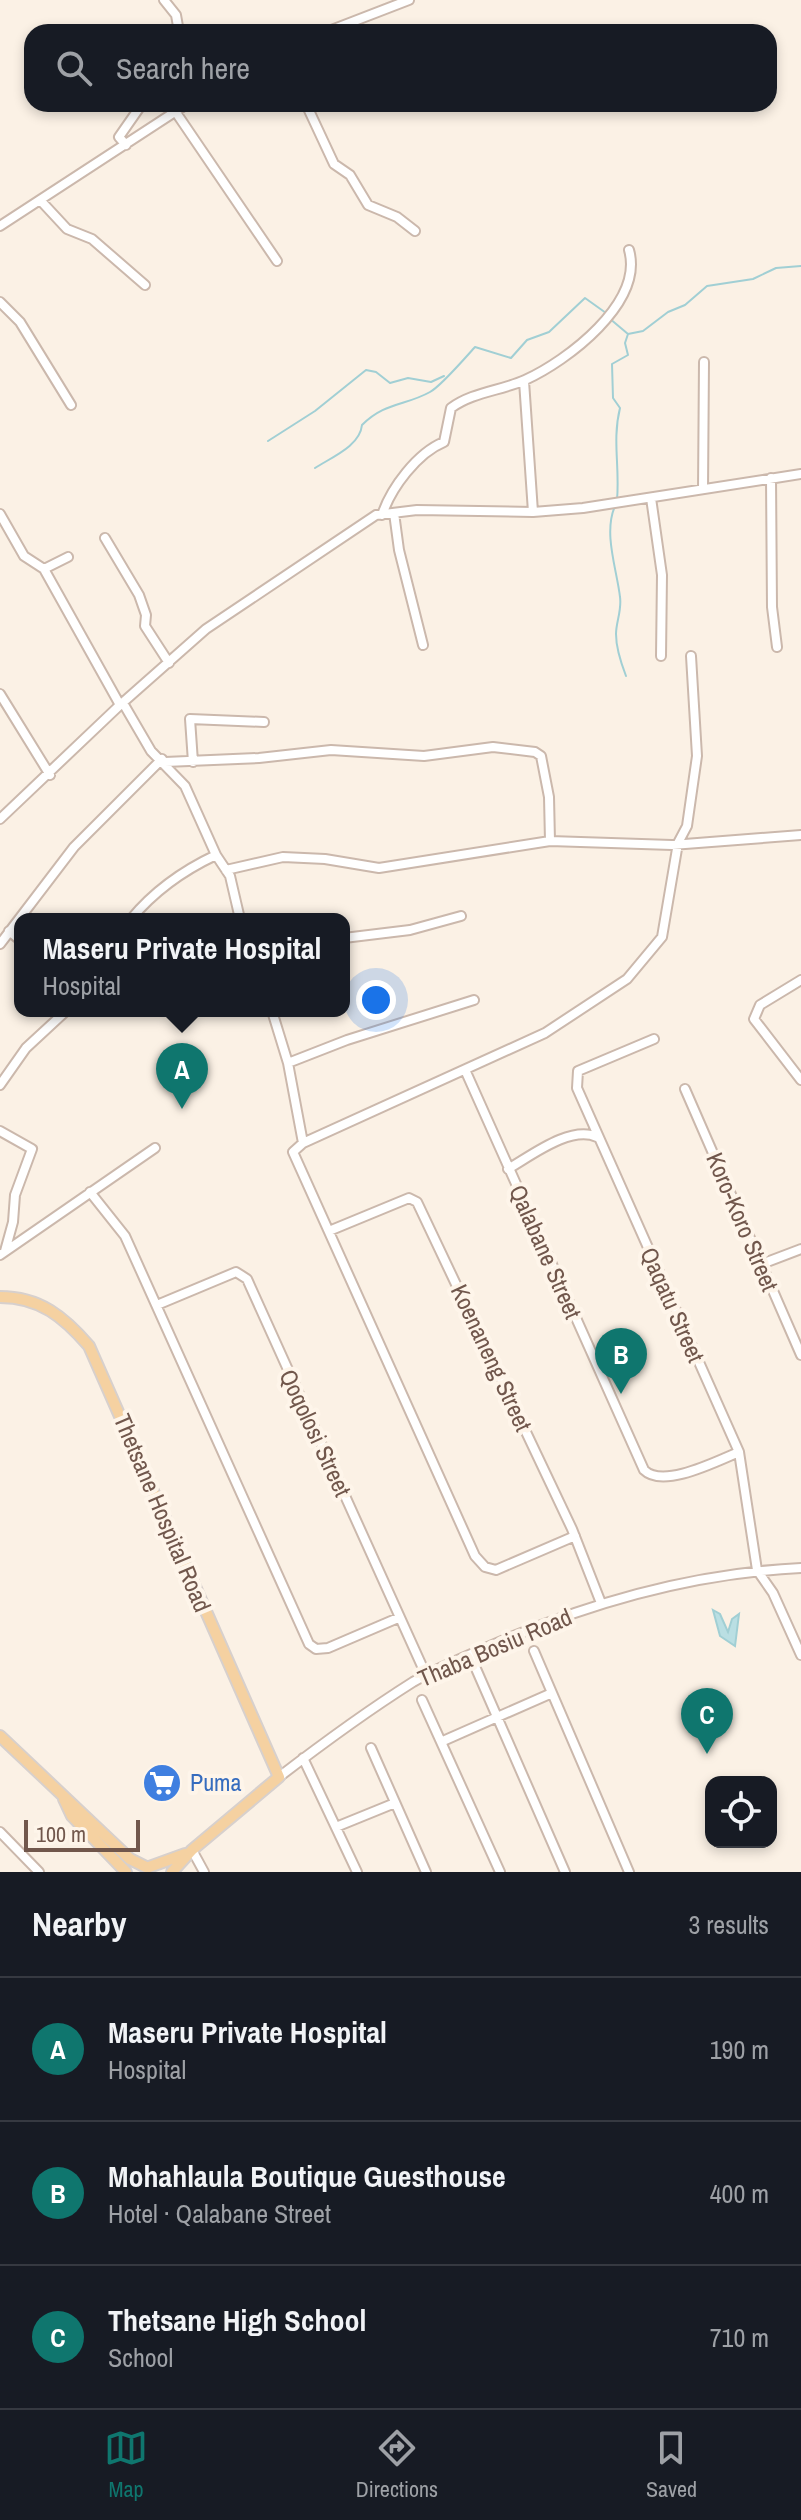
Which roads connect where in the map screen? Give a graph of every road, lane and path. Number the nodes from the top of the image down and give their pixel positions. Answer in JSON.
{"nodes":[{"id":1,"x":164,"y":0,"type":"edge"},
{"id":2,"x":409,"y":0,"type":"edge"},
{"id":3,"x":178,"y":24,"type":"edge"},
{"id":4,"x":347,"y":24,"type":"edge"},
{"id":5,"x":136,"y":112,"type":"edge"},
{"id":6,"x":174,"y":112,"type":"edge"},
{"id":7,"x":176,"y":112,"type":"edge"},
{"id":8,"x":310,"y":112,"type":"edge"},
{"id":9,"x":126,"y":145,"type":"junction"},
{"id":10,"x":41,"y":201,"type":"junction"},
{"id":11,"x":0,"y":226,"type":"edge"},
{"id":12,"x":415,"y":231,"type":"dead end"},
{"id":13,"x":629,"y":250,"type":"dead end"},
{"id":14,"x":277,"y":261,"type":"dead end"},
{"id":15,"x":145,"y":285,"type":"dead end"},
{"id":16,"x":0,"y":302,"type":"edge"},
{"id":17,"x":704,"y":362,"type":"dead end"},
{"id":18,"x":524,"y":381,"type":"junction"},
{"id":19,"x":71,"y":405,"type":"dead end"},
{"id":20,"x":801,"y":474,"type":"edge"},
{"id":21,"x":771,"y":478,"type":"junction"},
{"id":22,"x":703,"y":489,"type":"junction"},
{"id":23,"x":651,"y":498,"type":"junction"},
{"id":24,"x":533,"y":512,"type":"junction"},
{"id":25,"x":394,"y":513,"type":"junction"},
{"id":26,"x":0,"y":514,"type":"edge"},
{"id":27,"x":382,"y":515,"type":"junction"},
{"id":28,"x":105,"y":538,"type":"dead end"},
{"id":29,"x":68,"y":557,"type":"dead end"},
{"id":30,"x":44,"y":569,"type":"junction"},
{"id":31,"x":423,"y":645,"type":"dead end"},
{"id":32,"x":777,"y":647,"type":"dead end"},
{"id":33,"x":661,"y":656,"type":"dead end"},
{"id":34,"x":691,"y":656,"type":"dead end"},
{"id":35,"x":169,"y":663,"type":"junction"},
{"id":36,"x":0,"y":694,"type":"edge"},
{"id":37,"x":122,"y":704,"type":"junction"},
{"id":38,"x":264,"y":722,"type":"dead end"},
{"id":39,"x":164,"y":761,"type":"junction"},
{"id":40,"x":193,"y":762,"type":"junction"},
{"id":41,"x":50,"y":775,"type":"junction"},
{"id":42,"x":0,"y":819,"type":"edge"},
{"id":43,"x":801,"y":835,"type":"edge"},
{"id":44,"x":550,"y":841,"type":"junction"},
{"id":45,"x":678,"y":843,"type":"junction"},
{"id":46,"x":216,"y":855,"type":"junction"},
{"id":47,"x":226,"y":870,"type":"junction"},
{"id":48,"x":23,"y":913,"type":"edge"},
{"id":49,"x":136,"y":913,"type":"edge"},
{"id":50,"x":238,"y":913,"type":"edge"},
{"id":51,"x":461,"y":916,"type":"dead end"},
{"id":52,"x":14,"y":925,"type":"edge"},
{"id":53,"x":9,"y":931,"type":"junction"},
{"id":54,"x":14,"y":935,"type":"edge"},
{"id":55,"x":350,"y":937,"type":"edge"},
{"id":56,"x":0,"y":944,"type":"edge"},
{"id":57,"x":801,"y":980,"type":"edge"},
{"id":58,"x":474,"y":1000,"type":"dead end"},
{"id":59,"x":60,"y":1017,"type":"edge"},
{"id":60,"x":274,"y":1017,"type":"edge"},
{"id":61,"x":654,"y":1039,"type":"dead end"},
{"id":62,"x":288,"y":1063,"type":"junction"},
{"id":63,"x":466,"y":1072,"type":"junction"},
{"id":64,"x":801,"y":1080,"type":"edge"},
{"id":65,"x":0,"y":1085,"type":"edge"},
{"id":66,"x":685,"y":1089,"type":"dead end"},
{"id":67,"x":0,"y":1131,"type":"edge"},
{"id":68,"x":598,"y":1137,"type":"junction"},
{"id":69,"x":303,"y":1143,"type":"junction"},
{"id":70,"x":155,"y":1148,"type":"dead end"},
{"id":71,"x":508,"y":1169,"type":"junction"},
{"id":72,"x":90,"y":1192,"type":"junction"},
{"id":73,"x":329,"y":1231,"type":"junction"},
{"id":74,"x":801,"y":1249,"type":"edge"},
{"id":75,"x":2,"y":1253,"type":"edge"},
{"id":76,"x":759,"y":1265,"type":"junction"},
{"id":77,"x":0,"y":1297,"type":"edge"},
{"id":78,"x":157,"y":1305,"type":"junction"},
{"id":79,"x":801,"y":1355,"type":"edge"},
{"id":80,"x":739,"y":1452,"type":"junction"},
{"id":81,"x":575,"y":1536,"type":"junction"},
{"id":82,"x":801,"y":1568,"type":"edge"},
{"id":83,"x":757,"y":1570,"type":"junction"},
{"id":84,"x":601,"y":1603,"type":"junction"},
{"id":85,"x":398,"y":1618,"type":"junction"},
{"id":86,"x":534,"y":1651,"type":"dead end"},
{"id":87,"x":470,"y":1655,"type":"junction"},
{"id":88,"x":801,"y":1655,"type":"edge"},
{"id":89,"x":426,"y":1675,"type":"junction"},
{"id":90,"x":552,"y":1693,"type":"junction"},
{"id":91,"x":422,"y":1700,"type":"dead end"},
{"id":92,"x":497,"y":1718,"type":"junction"},
{"id":93,"x":0,"y":1736,"type":"edge"},
{"id":94,"x":443,"y":1741,"type":"junction"},
{"id":95,"x":371,"y":1748,"type":"dead end"},
{"id":96,"x":303,"y":1758,"type":"junction"},
{"id":97,"x":279,"y":1777,"type":"junction"},
{"id":98,"x":64,"y":1797,"type":"junction"},
{"id":99,"x":395,"y":1803,"type":"junction"},
{"id":100,"x":336,"y":1827,"type":"junction"},
{"id":101,"x":0,"y":1832,"type":"edge"},
{"id":102,"x":192,"y":1850,"type":"junction"},
{"id":103,"x":151,"y":1869,"type":"edge"},
{"id":104,"x":39,"y":1872,"type":"edge"},
{"id":105,"x":126,"y":1872,"type":"edge"},
{"id":106,"x":134,"y":1872,"type":"edge"},
{"id":107,"x":172,"y":1872,"type":"edge"},
{"id":108,"x":204,"y":1872,"type":"edge"},
{"id":109,"x":357,"y":1872,"type":"edge"},
{"id":110,"x":426,"y":1872,"type":"edge"},
{"id":111,"x":500,"y":1872,"type":"edge"},
{"id":112,"x":565,"y":1872,"type":"edge"},
{"id":113,"x":629,"y":1872,"type":"edge"}],
"edges":[{"from":1,"to":3,"type":"street"},
{"from":2,"to":4,"type":"street"},
{"from":5,"to":9,"type":"street"},
{"from":6,"to":9,"type":"street"},
{"from":7,"to":14,"type":"street"},
{"from":8,"to":12,"type":"street"},
{"from":9,"to":10,"type":"street"},
{"from":10,"to":11,"type":"street"},
{"from":10,"to":15,"type":"street"},
{"from":13,"to":18,"type":"street"},
{"from":16,"to":19,"type":"street"},
{"from":17,"to":22,"type":"street"},
{"from":18,"to":24,"type":"street"},
{"from":18,"to":27,"type":"street"},
{"from":20,"to":21,"type":"street"},
{"from":21,"to":22,"type":"street"},
{"from":21,"to":32,"type":"street"},
{"from":22,"to":23,"type":"street"},
{"from":23,"to":24,"type":"street"},
{"from":23,"to":33,"type":"street"},
{"from":24,"to":25,"type":"street"},
{"from":25,"to":27,"type":"street"},
{"from":25,"to":31,"type":"street"},
{"from":26,"to":30,"type":"street"},
{"from":27,"to":35,"type":"street"},
{"from":28,"to":35,"type":"street"},
{"from":29,"to":30,"type":"street"},
{"from":30,"to":37,"type":"street"},
{"from":34,"to":45,"type":"street"},
{"from":35,"to":37,"type":"street"},
{"from":36,"to":41,"type":"street"},
{"from":37,"to":39,"type":"street"},
{"from":37,"to":41,"type":"street"},
{"from":38,"to":40,"type":"street"},
{"from":39,"to":40,"type":"street"},
{"from":39,"to":46,"type":"street"},
{"from":39,"to":48,"type":"street"},
{"from":40,"to":44,"type":"street"},
{"from":41,"to":42,"type":"street"},
{"from":43,"to":45,"type":"street"},
{"from":44,"to":45,"type":"street"},
{"from":44,"to":47,"type":"street"},
{"from":45,"to":63,"type":"street"},
{"from":46,"to":47,"type":"street"},
{"from":46,"to":49,"type":"street"},
{"from":47,"to":50,"type":"street"},
{"from":51,"to":55,"type":"street"},
{"from":52,"to":53,"type":"street"},
{"from":53,"to":54,"type":"street"},
{"from":53,"to":56,"type":"street"},
{"from":57,"to":64,"type":"street"},
{"from":58,"to":62,"type":"street"},
{"from":59,"to":65,"type":"street"},
{"from":60,"to":62,"type":"street"},
{"from":61,"to":68,"type":"street","name":"Qaqatu Street"},
{"from":62,"to":69,"type":"street"},
{"from":63,"to":69,"type":"street"},
{"from":63,"to":71,"type":"street","name":"Qalabane Street"},
{"from":66,"to":76,"type":"street","name":"Koro-Koro Street"},
{"from":67,"to":75,"type":"street"},
{"from":68,"to":71,"type":"street"},
{"from":68,"to":80,"type":"street","name":"Qaqatu Street"},
{"from":69,"to":73,"type":"street"},
{"from":70,"to":72,"type":"street"},
{"from":71,"to":80,"type":"street","name":"Qalabane Street"},
{"from":72,"to":75,"type":"street"},
{"from":72,"to":78,"type":"street"},
{"from":73,"to":81,"type":"street","name":"Koenaneng Street"},
{"from":73,"to":81,"type":"street"},
{"from":74,"to":76,"type":"street"},
{"from":76,"to":79,"type":"street","name":"Koro-Koro Street"},
{"from":77,"to":97,"type":"main road","name":"Thetsane Hospital Road"},
{"from":78,"to":85,"type":"street"},
{"from":78,"to":85,"type":"street","name":"Qoqolosi Street"},
{"from":80,"to":83,"type":"street","name":"Qaqatu Street"},
{"from":81,"to":84,"type":"street","name":"Koenaneng Street"},
{"from":82,"to":83,"type":"street","name":"Thaba Bosiu Road"},
{"from":83,"to":84,"type":"street","name":"Thaba Bosiu Road"},
{"from":83,"to":88,"type":"street"},
{"from":84,"to":87,"type":"street","name":"Thaba Bosiu Road"},
{"from":85,"to":89,"type":"street","name":"Qoqolosi Street"},
{"from":86,"to":90,"type":"street"},
{"from":87,"to":89,"type":"street","name":"Thaba Bosiu Road"},
{"from":87,"to":92,"type":"street"},
{"from":89,"to":96,"type":"street","name":"Thaba Bosiu Road"},
{"from":90,"to":92,"type":"street"},
{"from":90,"to":113,"type":"street"},
{"from":91,"to":94,"type":"street"},
{"from":92,"to":94,"type":"street"},
{"from":92,"to":112,"type":"street"},
{"from":93,"to":98,"type":"main road"},
{"from":94,"to":111,"type":"street"},
{"from":95,"to":99,"type":"street"},
{"from":96,"to":97,"type":"street","name":"Thaba Bosiu Road"},
{"from":96,"to":100,"type":"street"},
{"from":97,"to":102,"type":"main road","name":"Thaba Bosiu Road"},
{"from":98,"to":103,"type":"main road"},
{"from":98,"to":105,"type":"main road"},
{"from":99,"to":100,"type":"street"},
{"from":99,"to":110,"type":"street"},
{"from":100,"to":109,"type":"street"},
{"from":101,"to":104,"type":"street"},
{"from":102,"to":103,"type":"main road"},
{"from":102,"to":107,"type":"main road"},
{"from":102,"to":108,"type":"street"},
{"from":103,"to":106,"type":"main road"}]}
